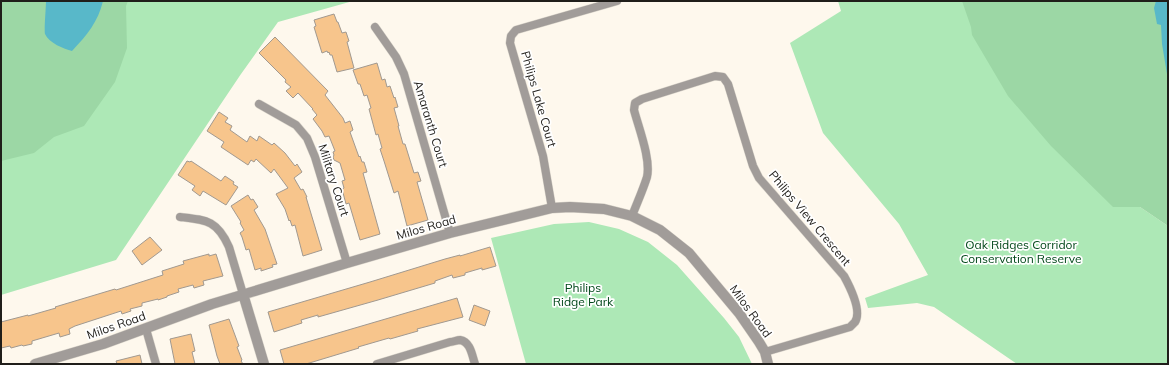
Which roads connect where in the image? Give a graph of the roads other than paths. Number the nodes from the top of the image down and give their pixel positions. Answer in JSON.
{"nodes":[{"id":1,"x":617,"y":1,"type":"edge"},
{"id":2,"x":375,"y":27,"type":"dead end"},
{"id":3,"x":259,"y":104,"type":"dead end"},
{"id":4,"x":552,"y":208,"type":"junction"},
{"id":5,"x":632,"y":216,"type":"junction"},
{"id":6,"x":180,"y":217,"type":"dead end"},
{"id":7,"x":450,"y":233,"type":"junction"},
{"id":8,"x":347,"y":263,"type":"junction"},
{"id":9,"x":243,"y":294,"type":"junction"},
{"id":10,"x":146,"y":329,"type":"junction"},
{"id":11,"x":764,"y":352,"type":"junction"},
{"id":12,"x":51,"y":362,"type":"edge"},
{"id":13,"x":35,"y":364,"type":"edge"},
{"id":14,"x":156,"y":364,"type":"edge"},
{"id":15,"x":264,"y":364,"type":"edge"},
{"id":16,"x":377,"y":364,"type":"edge"},
{"id":17,"x":475,"y":364,"type":"edge"},
{"id":18,"x":768,"y":364,"type":"edge"}],
"edges":[{"from":1,"to":4,"type":"street","name":"Philips Lake Court"},
{"from":2,"to":7,"type":"street","name":"Amaranth Court"},
{"from":3,"to":8,"type":"street","name":"Military Court"},
{"from":4,"to":5,"type":"street","name":"Milos Road"},
{"from":4,"to":7,"type":"street","name":"Milos Road"},
{"from":5,"to":11,"type":"street","name":"Milos Road"},
{"from":5,"to":11,"type":"street","name":"Philips View Crescent"},
{"from":6,"to":9,"type":"street"},
{"from":7,"to":8,"type":"street","name":"Milos Road"},
{"from":8,"to":9,"type":"street","name":"Milos Road"},
{"from":9,"to":10,"type":"street","name":"Milos Road"},
{"from":9,"to":15,"type":"street"},
{"from":10,"to":12,"type":"street","name":"Milos Road"},
{"from":10,"to":14,"type":"street"},
{"from":11,"to":18,"type":"street","name":"Milos Road"},
{"from":12,"to":13,"type":"street","name":"Milos Road"},
{"from":16,"to":17,"type":"street"}]}
